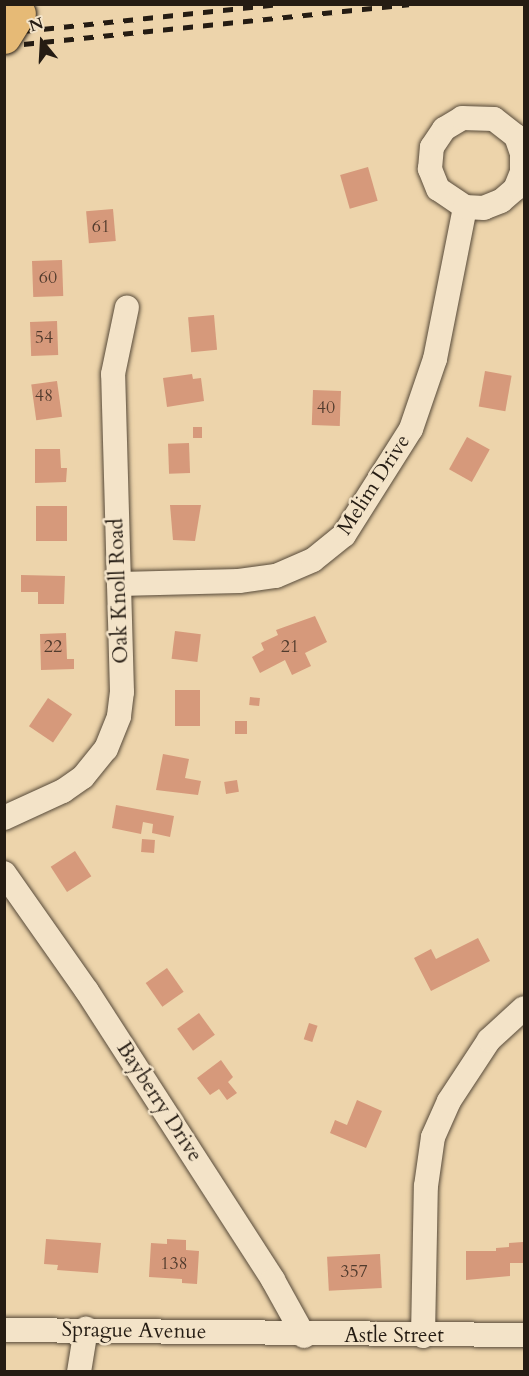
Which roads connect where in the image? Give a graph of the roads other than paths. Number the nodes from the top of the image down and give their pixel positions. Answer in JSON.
{"nodes":[{"id":1,"x":465,"y":207,"type":"dead end"},
{"id":2,"x":127,"y":306,"type":"dead end"},
{"id":3,"x":119,"y":584,"type":"junction"},
{"id":4,"x":4,"y":818,"type":"edge"},
{"id":5,"x":4,"y":873,"type":"edge"},
{"id":6,"x":525,"y":1008,"type":"edge"},
{"id":7,"x":86,"y":1329,"type":"junction"},
{"id":8,"x":4,"y":1330,"type":"edge"},
{"id":9,"x":263,"y":1333,"type":"joint"},
{"id":10,"x":525,"y":1335,"type":"edge"},
{"id":11,"x":304,"y":1336,"type":"junction"},
{"id":12,"x":423,"y":1336,"type":"junction"},
{"id":13,"x":79,"y":1371,"type":"edge"}],
"edges":[{"from":1,"to":3,"type":"street","name":"Melim Drive"},
{"from":2,"to":3,"type":"street","name":"Oak Knoll Road"},
{"from":3,"to":4,"type":"street","name":"Oak Knoll Road"},
{"from":5,"to":11,"type":"street","name":"Bayberry Drive"},
{"from":6,"to":12,"type":"street"},
{"from":7,"to":8,"type":"street","name":"Sprague Avenue"},
{"from":7,"to":9,"type":"street","name":"Sprague Avenue"},
{"from":7,"to":13,"type":"street"},
{"from":9,"to":11,"type":"street","name":"Astle Street"},
{"from":10,"to":12,"type":"street","name":"Astle Street"},
{"from":11,"to":12,"type":"street","name":"Astle Street"}]}
